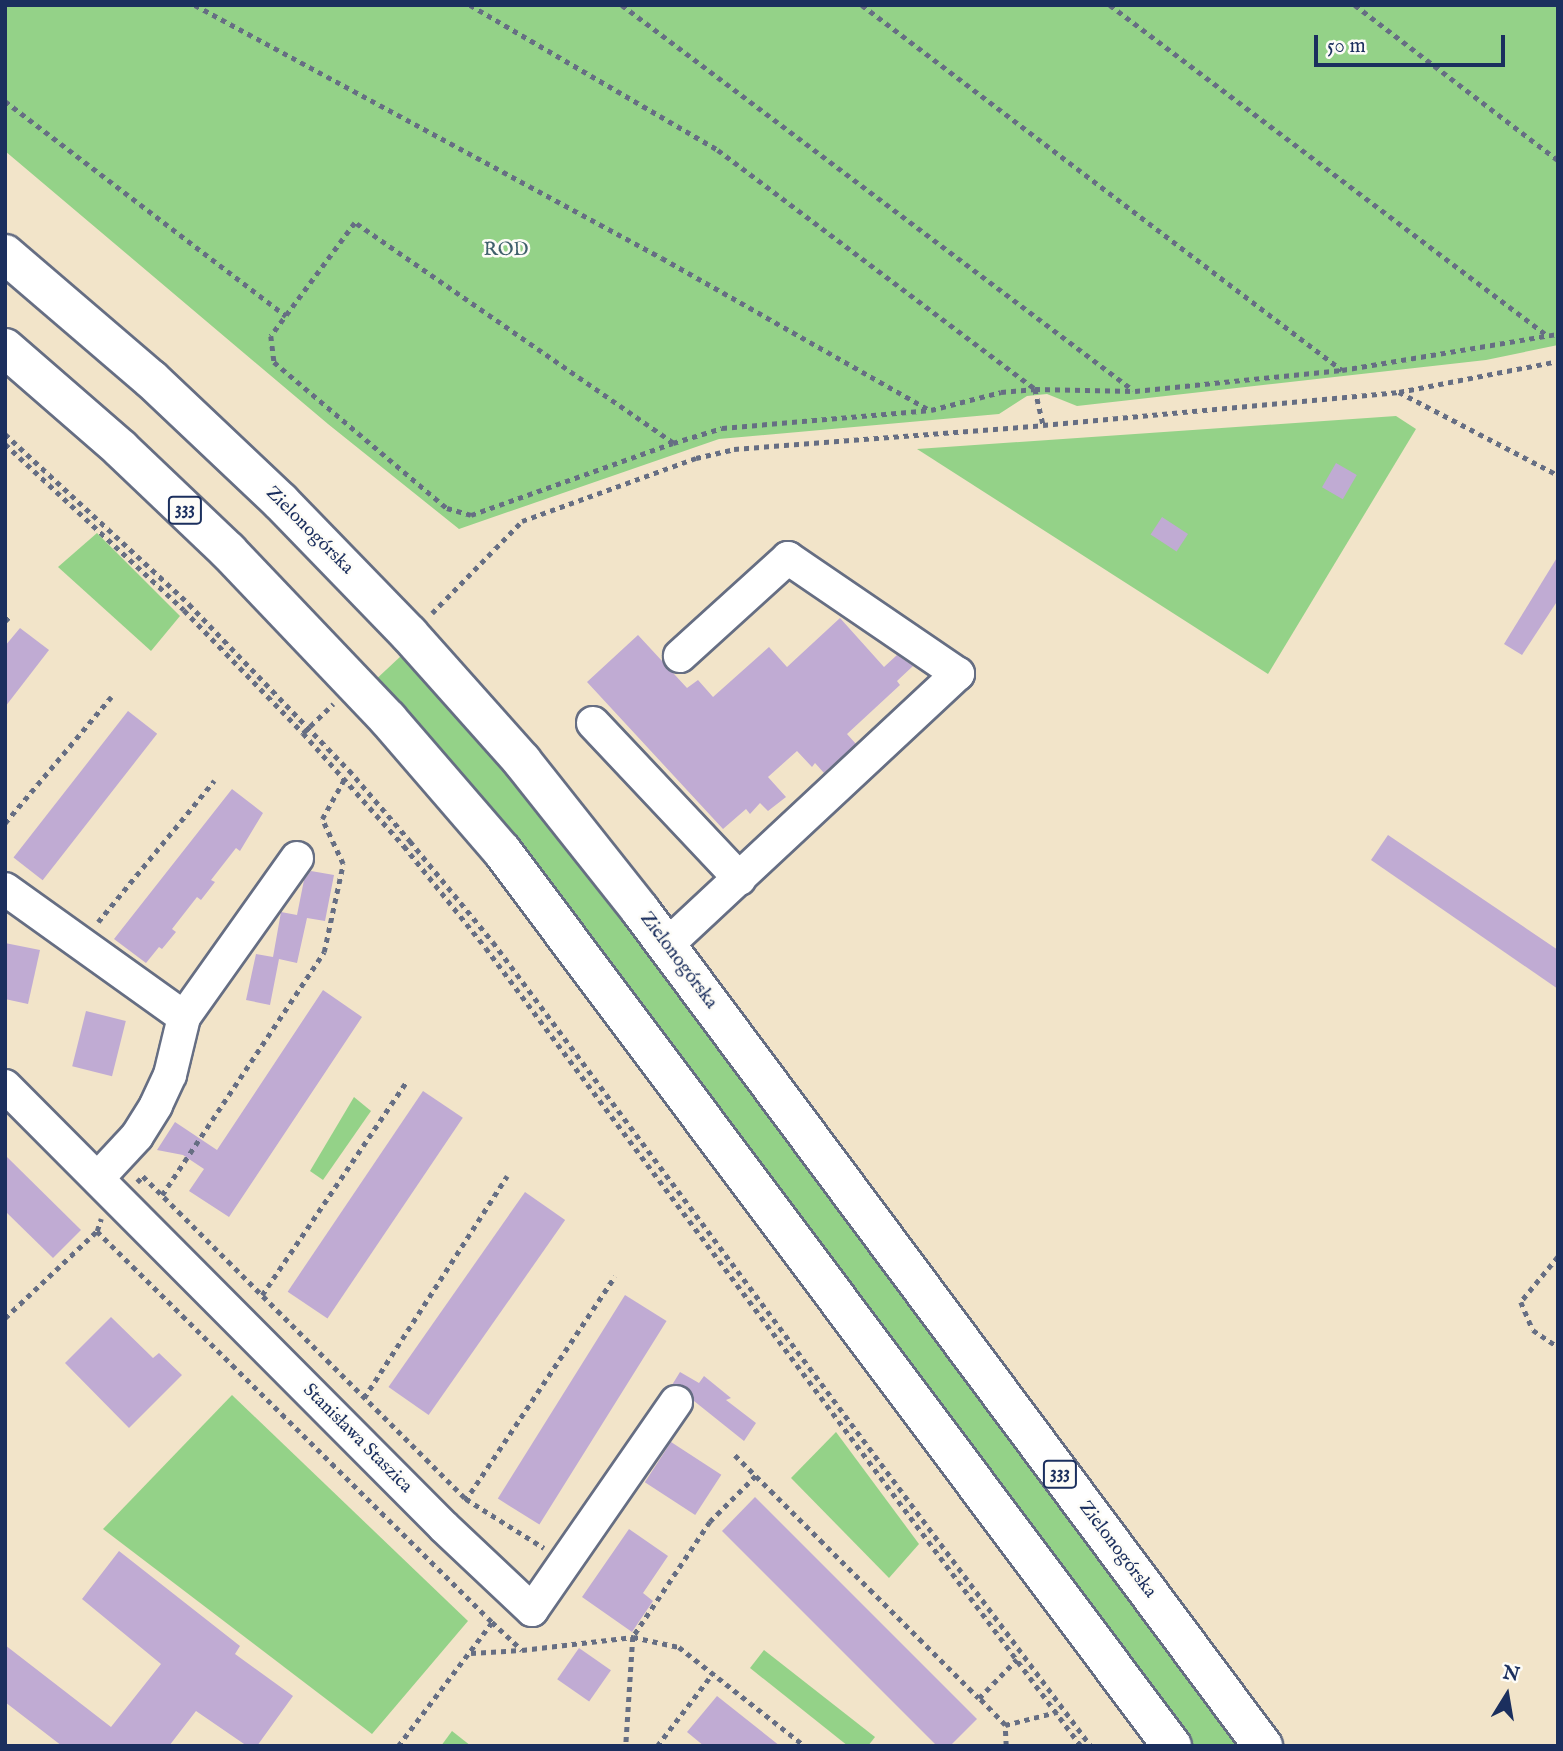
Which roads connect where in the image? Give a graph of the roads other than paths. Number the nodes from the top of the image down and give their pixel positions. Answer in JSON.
{"nodes":[{"id":1,"x":5,"y":254,"type":"edge"},
{"id":2,"x":5,"y":348,"type":"edge"},
{"id":3,"x":680,"y":656,"type":"dead end"},
{"id":4,"x":593,"y":723,"type":"dead end"},
{"id":5,"x":297,"y":858,"type":"dead end"},
{"id":6,"x":740,"y":879,"type":"junction"},
{"id":7,"x":5,"y":890,"type":"edge"},
{"id":8,"x":667,"y":945,"type":"junction"},
{"id":9,"x":184,"y":1017,"type":"junction"},
{"id":10,"x":5,"y":1086,"type":"edge"},
{"id":11,"x":108,"y":1189,"type":"junction"},
{"id":12,"x":676,"y":1402,"type":"dead end"},
{"id":13,"x":1172,"y":1746,"type":"edge"},
{"id":14,"x":1263,"y":1746,"type":"edge"}],
"edges":[{"from":1,"to":8,"type":"main road","name":"Zielonogórska","number":"333"},
{"from":2,"to":13,"type":"main road","number":"333"},
{"from":3,"to":6,"type":"street"},
{"from":4,"to":6,"type":"street"},
{"from":5,"to":9,"type":"street"},
{"from":6,"to":8,"type":"street"},
{"from":7,"to":9,"type":"street"},
{"from":8,"to":14,"type":"main road","name":"Zielonogórska","number":"333"},
{"from":9,"to":11,"type":"street"},
{"from":10,"to":11,"type":"street","name":"Stanisława Staszica"},
{"from":11,"to":12,"type":"street","name":"Stanisława Staszica"}]}
